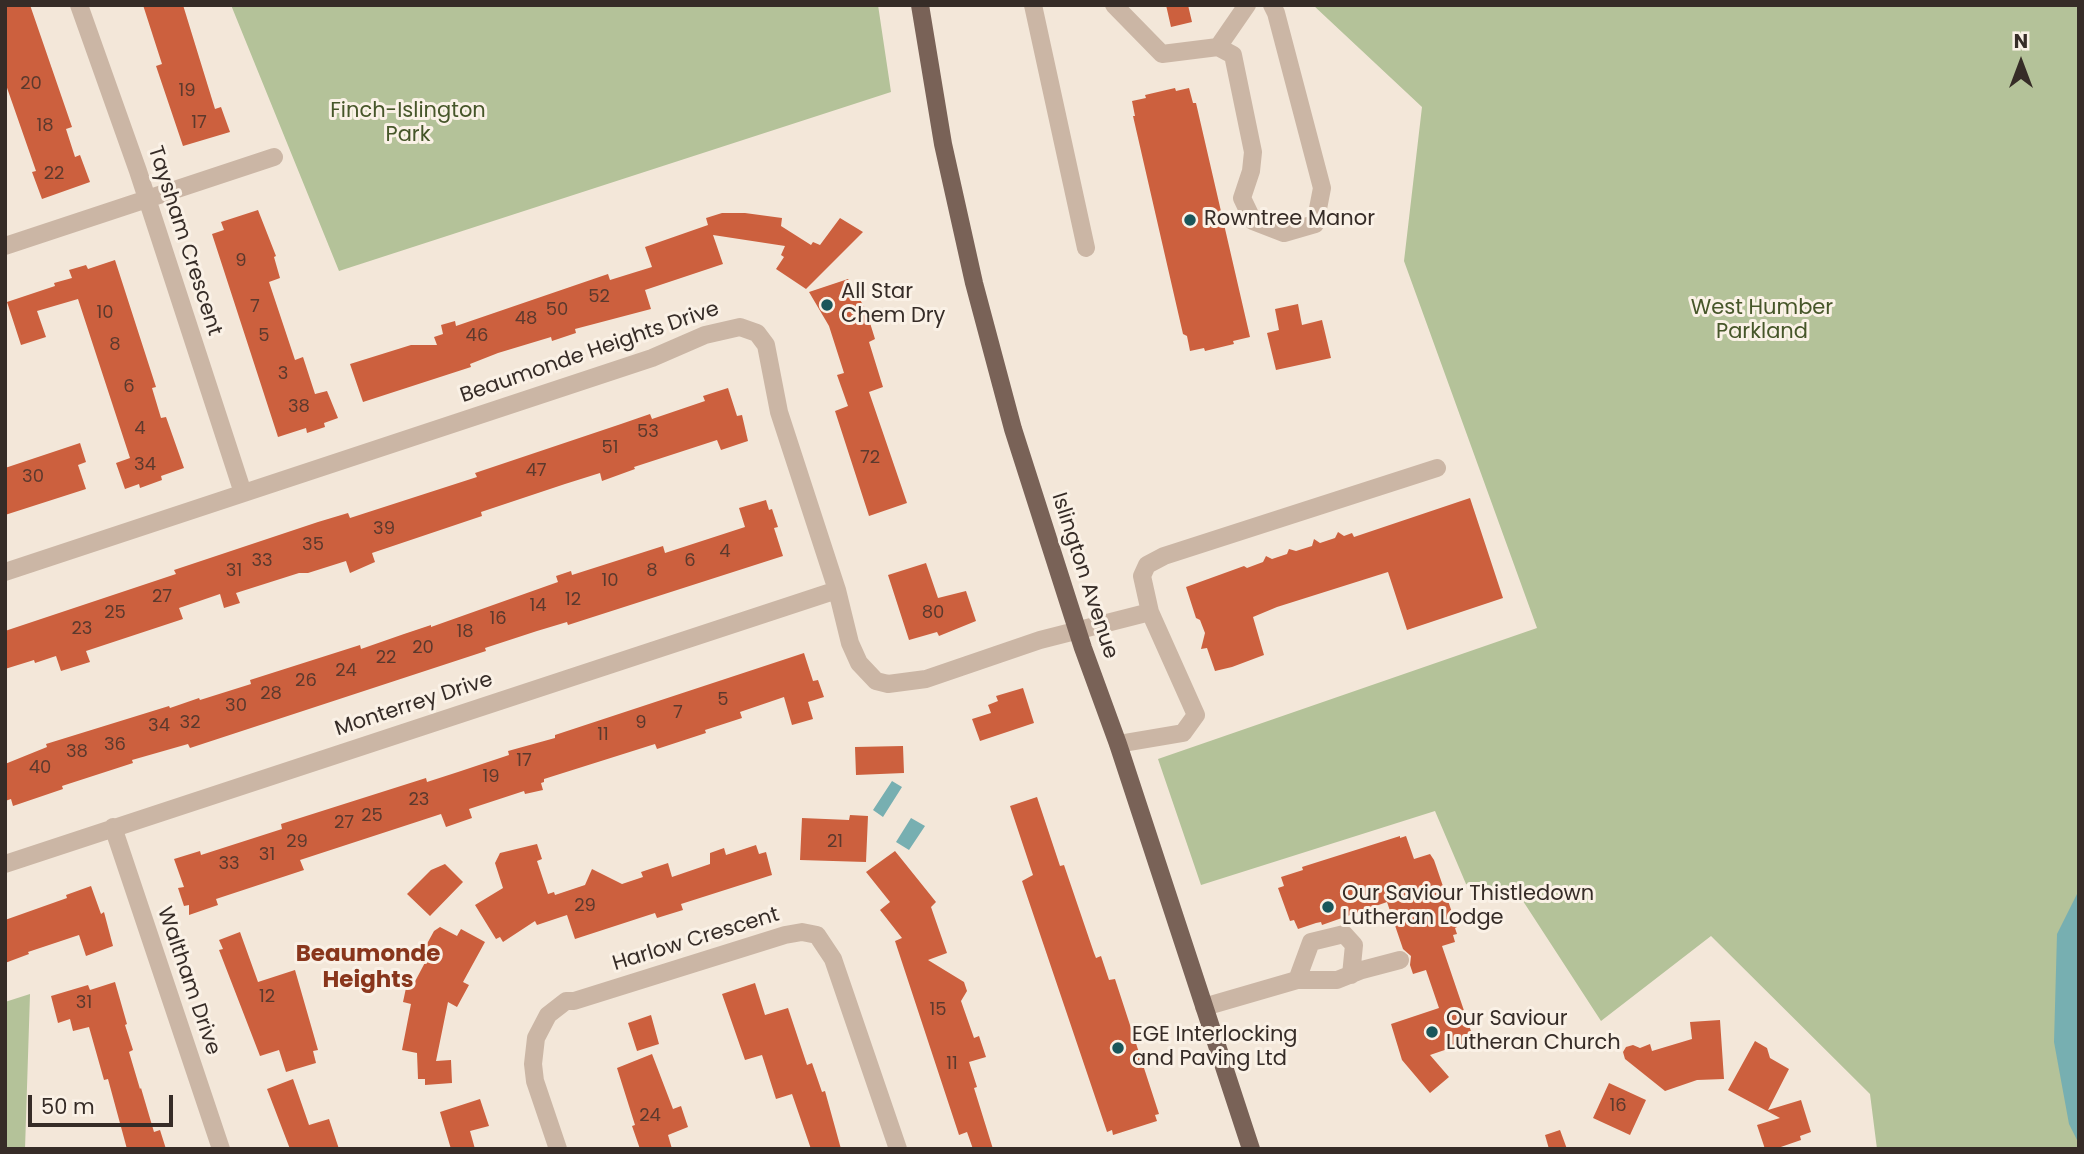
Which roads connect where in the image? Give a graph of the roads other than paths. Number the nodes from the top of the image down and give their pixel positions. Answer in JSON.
{"nodes":[{"id":1,"x":79,"y":5,"type":"edge"},
{"id":2,"x":920,"y":5,"type":"edge"},
{"id":3,"x":1033,"y":5,"type":"edge"},
{"id":4,"x":1114,"y":5,"type":"edge"},
{"id":5,"x":1247,"y":5,"type":"edge"},
{"id":6,"x":1272,"y":5,"type":"edge"},
{"id":7,"x":1219,"y":47,"type":"junction"},
{"id":8,"x":274,"y":157,"type":"dead end"},
{"id":9,"x":147,"y":200,"type":"junction"},
{"id":10,"x":5,"y":246,"type":"edge"},
{"id":11,"x":1086,"y":248,"type":"dead end"},
{"id":12,"x":1437,"y":468,"type":"dead end"},
{"id":13,"x":243,"y":493,"type":"junction"},
{"id":14,"x":5,"y":572,"type":"edge"},
{"id":15,"x":837,"y":590,"type":"junction"},
{"id":16,"x":1150,"y":612,"type":"junction"},
{"id":17,"x":1077,"y":630,"type":"junction"},
{"id":18,"x":1118,"y":744,"type":"junction"},
{"id":19,"x":113,"y":827,"type":"junction"},
{"id":20,"x":5,"y":864,"type":"edge"},
{"id":21,"x":1400,"y":960,"type":"dead end"},
{"id":22,"x":1350,"y":975,"type":"junction"},
{"id":23,"x":1297,"y":980,"type":"junction"},
{"id":24,"x":1204,"y":1007,"type":"junction"},
{"id":25,"x":221,"y":1149,"type":"edge"},
{"id":26,"x":558,"y":1149,"type":"edge"},
{"id":27,"x":898,"y":1149,"type":"edge"},
{"id":28,"x":1251,"y":1149,"type":"edge"}],
"edges":[{"from":1,"to":9,"type":"street","name":"Taysham Crescent"},
{"from":2,"to":17,"type":"main road","name":"Islington Avenue"},
{"from":3,"to":11,"type":"street"},
{"from":4,"to":7,"type":"street"},
{"from":5,"to":7,"type":"street"},
{"from":6,"to":7,"type":"street"},
{"from":8,"to":9,"type":"street"},
{"from":9,"to":10,"type":"street"},
{"from":9,"to":13,"type":"street","name":"Taysham Crescent"},
{"from":12,"to":16,"type":"street"},
{"from":13,"to":14,"type":"street","name":"Beaumonde Heights Drive"},
{"from":13,"to":15,"type":"street","name":"Beaumonde Heights Drive"},
{"from":15,"to":17,"type":"street","name":"Beaumonde Heights Drive"},
{"from":15,"to":19,"type":"street","name":"Monterrey Drive"},
{"from":16,"to":17,"type":"street","name":"Beaumonde Heights Drive"},
{"from":16,"to":18,"type":"street"},
{"from":17,"to":18,"type":"main road","name":"Islington Avenue"},
{"from":18,"to":24,"type":"main road","name":"Islington Avenue"},
{"from":19,"to":20,"type":"street","name":"Monterrey Drive"},
{"from":19,"to":25,"type":"street","name":"Waltham Drive"},
{"from":21,"to":22,"type":"street"},
{"from":22,"to":23,"type":"street"},
{"from":22,"to":23,"type":"street"},
{"from":23,"to":24,"type":"street"},
{"from":24,"to":28,"type":"main road","name":"Islington Avenue"},
{"from":26,"to":27,"type":"street","name":"Harlow Crescent"}]}
